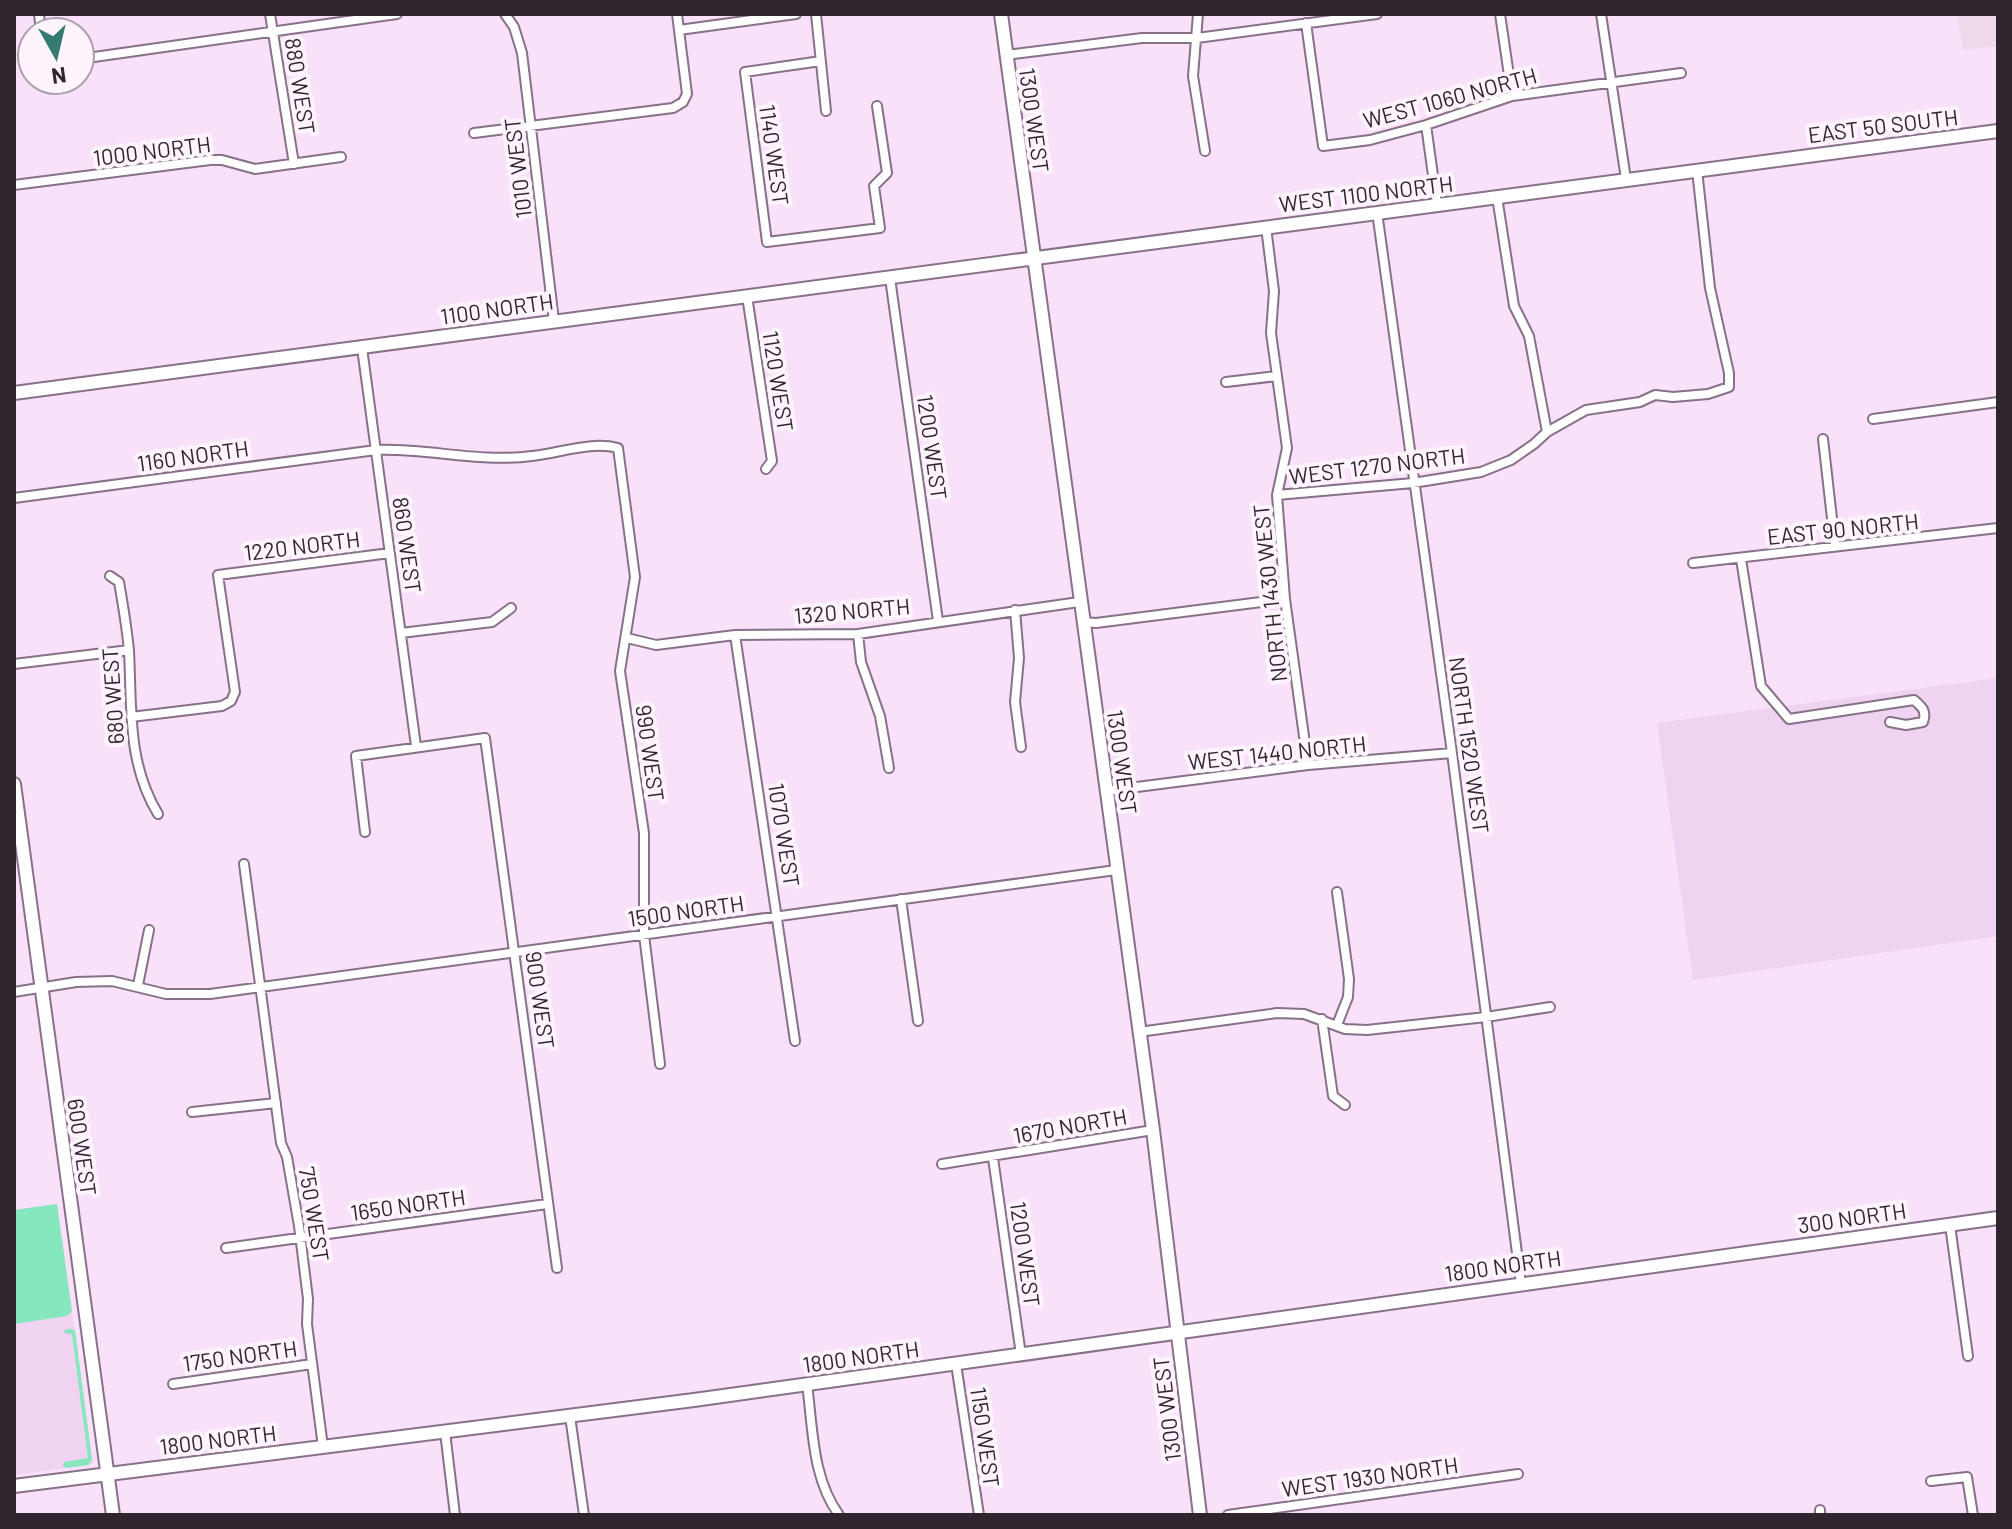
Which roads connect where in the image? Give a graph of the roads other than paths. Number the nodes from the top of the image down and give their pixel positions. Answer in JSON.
{"nodes":[{"id":1,"x":270,"y":14,"type":"edge"},
{"id":2,"x":397,"y":14,"type":"edge"},
{"id":3,"x":505,"y":14,"type":"edge"},
{"id":4,"x":677,"y":14,"type":"edge"},
{"id":5,"x":796,"y":14,"type":"edge"},
{"id":6,"x":816,"y":14,"type":"edge"},
{"id":7,"x":1001,"y":14,"type":"edge"},
{"id":8,"x":1198,"y":14,"type":"edge"},
{"id":9,"x":1377,"y":14,"type":"edge"},
{"id":10,"x":1500,"y":14,"type":"edge"},
{"id":11,"x":1601,"y":14,"type":"edge"},
{"id":12,"x":1306,"y":23,"type":"junction"},
{"id":13,"x":679,"y":30,"type":"junction"},
{"id":14,"x":273,"y":32,"type":"junction"},
{"id":15,"x":1197,"y":38,"type":"junction"},
{"id":16,"x":1006,"y":55,"type":"junction"},
{"id":17,"x":96,"y":57,"type":"edge"},
{"id":18,"x":821,"y":61,"type":"junction"},
{"id":19,"x":1681,"y":73,"type":"dead end"},
{"id":20,"x":1611,"y":82,"type":"junction"},
{"id":21,"x":1512,"y":96,"type":"junction"},
{"id":22,"x":877,"y":106,"type":"dead end"},
{"id":23,"x":826,"y":111,"type":"dead end"},
{"id":24,"x":1426,"y":125,"type":"junction"},
{"id":25,"x":531,"y":126,"type":"junction"},
{"id":26,"x":1998,"y":131,"type":"edge"},
{"id":27,"x":474,"y":133,"type":"dead end"},
{"id":28,"x":1205,"y":151,"type":"dead end"},
{"id":29,"x":341,"y":157,"type":"dead end"},
{"id":30,"x":1773,"y":160,"type":"joint"},
{"id":31,"x":294,"y":164,"type":"junction"},
{"id":32,"x":1697,"y":170,"type":"junction"},
{"id":33,"x":1626,"y":179,"type":"junction"},
{"id":34,"x":14,"y":185,"type":"edge"},
{"id":35,"x":1497,"y":197,"type":"junction"},
{"id":36,"x":1437,"y":204,"type":"junction"},
{"id":37,"x":1377,"y":212,"type":"junction"},
{"id":38,"x":1266,"y":227,"type":"junction"},
{"id":39,"x":1033,"y":259,"type":"junction"},
{"id":40,"x":964,"y":268,"type":"joint"},
{"id":41,"x":890,"y":278,"type":"junction"},
{"id":42,"x":747,"y":296,"type":"junction"},
{"id":43,"x":554,"y":321,"type":"junction"},
{"id":44,"x":362,"y":348,"type":"junction"},
{"id":45,"x":1277,"y":376,"type":"junction"},
{"id":46,"x":1226,"y":382,"type":"dead end"},
{"id":47,"x":14,"y":393,"type":"edge"},
{"id":48,"x":1998,"y":402,"type":"edge"},
{"id":49,"x":1873,"y":419,"type":"dead end"},
{"id":50,"x":1547,"y":432,"type":"junction"},
{"id":51,"x":1823,"y":439,"type":"dead end"},
{"id":52,"x":618,"y":448,"type":"joint"},
{"id":53,"x":376,"y":450,"type":"junction"},
{"id":54,"x":766,"y":469,"type":"dead end"},
{"id":55,"x":1413,"y":483,"type":"junction"},
{"id":56,"x":1277,"y":495,"type":"junction"},
{"id":57,"x":14,"y":498,"type":"edge"},
{"id":58,"x":1998,"y":528,"type":"edge"},
{"id":59,"x":1835,"y":545,"type":"junction"},
{"id":60,"x":390,"y":553,"type":"junction"},
{"id":61,"x":1741,"y":559,"type":"junction"},
{"id":62,"x":1693,"y":563,"type":"dead end"},
{"id":63,"x":110,"y":576,"type":"dead end"},
{"id":64,"x":1285,"y":599,"type":"junction"},
{"id":65,"x":1079,"y":602,"type":"junction"},
{"id":66,"x":511,"y":608,"type":"dead end"},
{"id":67,"x":1015,"y":610,"type":"junction"},
{"id":68,"x":938,"y":621,"type":"junction"},
{"id":69,"x":1083,"y":622,"type":"junction"},
{"id":70,"x":401,"y":633,"type":"junction"},
{"id":71,"x":858,"y":634,"type":"junction"},
{"id":72,"x":735,"y":635,"type":"junction"},
{"id":73,"x":627,"y":638,"type":"junction"},
{"id":74,"x":129,"y":650,"type":"junction"},
{"id":75,"x":14,"y":664,"type":"edge"},
{"id":76,"x":131,"y":717,"type":"junction"},
{"id":77,"x":1890,"y":722,"type":"dead end"},
{"id":78,"x":416,"y":746,"type":"junction"},
{"id":79,"x":1021,"y":747,"type":"dead end"},
{"id":80,"x":1452,"y":753,"type":"junction"},
{"id":81,"x":1308,"y":765,"type":"junction"},
{"id":82,"x":889,"y":768,"type":"dead end"},
{"id":83,"x":14,"y":784,"type":"edge"},
{"id":84,"x":1106,"y":791,"type":"junction"},
{"id":85,"x":158,"y":814,"type":"dead end"},
{"id":86,"x":365,"y":832,"type":"dead end"},
{"id":87,"x":244,"y":864,"type":"dead end"},
{"id":88,"x":1116,"y":870,"type":"junction"},
{"id":89,"x":1337,"y":892,"type":"dead end"},
{"id":90,"x":901,"y":899,"type":"junction"},
{"id":91,"x":779,"y":917,"type":"junction"},
{"id":92,"x":149,"y":930,"type":"dead end"},
{"id":93,"x":644,"y":935,"type":"junction"},
{"id":94,"x":515,"y":953,"type":"junction"},
{"id":95,"x":138,"y":985,"type":"junction"},
{"id":96,"x":260,"y":987,"type":"junction"},
{"id":97,"x":40,"y":988,"type":"junction"},
{"id":98,"x":14,"y":992,"type":"edge"},
{"id":99,"x":1550,"y":1007,"type":"dead end"},
{"id":100,"x":1486,"y":1017,"type":"junction"},
{"id":101,"x":1322,"y":1019,"type":"junction"},
{"id":102,"x":918,"y":1021,"type":"dead end"},
{"id":103,"x":1337,"y":1025,"type":"junction"},
{"id":104,"x":1139,"y":1032,"type":"junction"},
{"id":105,"x":795,"y":1041,"type":"dead end"},
{"id":106,"x":660,"y":1064,"type":"dead end"},
{"id":107,"x":276,"y":1103,"type":"junction"},
{"id":108,"x":1345,"y":1105,"type":"dead end"},
{"id":109,"x":192,"y":1112,"type":"dead end"},
{"id":110,"x":1153,"y":1130,"type":"junction"},
{"id":111,"x":993,"y":1158,"type":"junction"},
{"id":112,"x":942,"y":1164,"type":"dead end"},
{"id":113,"x":547,"y":1204,"type":"junction"},
{"id":114,"x":1998,"y":1218,"type":"edge"},
{"id":115,"x":1950,"y":1225,"type":"junction"},
{"id":116,"x":300,"y":1238,"type":"junction"},
{"id":117,"x":226,"y":1248,"type":"dead end"},
{"id":118,"x":1712,"y":1258,"type":"joint"},
{"id":119,"x":557,"y":1268,"type":"dead end"},
{"id":120,"x":1521,"y":1284,"type":"junction"},
{"id":121,"x":1178,"y":1332,"type":"junction"},
{"id":122,"x":1021,"y":1355,"type":"junction"},
{"id":123,"x":1968,"y":1356,"type":"dead end"},
{"id":124,"x":312,"y":1364,"type":"junction"},
{"id":125,"x":956,"y":1364,"type":"junction"},
{"id":126,"x":173,"y":1384,"type":"dead end"},
{"id":127,"x":807,"y":1384,"type":"junction"},
{"id":128,"x":570,"y":1416,"type":"junction"},
{"id":129,"x":445,"y":1432,"type":"junction"},
{"id":130,"x":323,"y":1447,"type":"junction"},
{"id":131,"x":107,"y":1474,"type":"junction"},
{"id":132,"x":1518,"y":1474,"type":"dead end"},
{"id":133,"x":1931,"y":1481,"type":"dead end"},
{"id":134,"x":14,"y":1486,"type":"edge"},
{"id":135,"x":113,"y":1515,"type":"edge"},
{"id":136,"x":455,"y":1515,"type":"edge"},
{"id":137,"x":584,"y":1515,"type":"edge"},
{"id":138,"x":839,"y":1515,"type":"edge"},
{"id":139,"x":979,"y":1515,"type":"edge"},
{"id":140,"x":1200,"y":1515,"type":"edge"},
{"id":141,"x":1228,"y":1515,"type":"edge"},
{"id":142,"x":1973,"y":1515,"type":"edge"}],
"edges":[{"from":1,"to":14,"type":"street","name":"880 WEST"},
{"from":2,"to":14,"type":"street"},
{"from":3,"to":25,"type":"street","name":"1010 WEST"},
{"from":4,"to":13,"type":"street"},
{"from":5,"to":13,"type":"street"},
{"from":6,"to":18,"type":"street"},
{"from":7,"to":16,"type":"street","name":"1300 WEST"},
{"from":8,"to":15,"type":"street"},
{"from":9,"to":12,"type":"street"},
{"from":10,"to":21,"type":"street"},
{"from":11,"to":20,"type":"street"},
{"from":12,"to":15,"type":"street"},
{"from":12,"to":24,"type":"street","name":"WEST 1060 NORTH"},
{"from":13,"to":25,"type":"street"},
{"from":14,"to":17,"type":"street"},
{"from":14,"to":31,"type":"street","name":"880 WEST"},
{"from":15,"to":16,"type":"street"},
{"from":15,"to":28,"type":"street"},
{"from":16,"to":39,"type":"street","name":"1300 WEST"},
{"from":18,"to":22,"type":"street","name":"1140 WEST"},
{"from":18,"to":23,"type":"street"},
{"from":19,"to":20,"type":"street","name":"WEST 1060 NORTH"},
{"from":20,"to":21,"type":"street","name":"WEST 1060 NORTH"},
{"from":20,"to":33,"type":"street"},
{"from":21,"to":24,"type":"street","name":"WEST 1060 NORTH"},
{"from":24,"to":36,"type":"street"},
{"from":25,"to":27,"type":"street"},
{"from":25,"to":43,"type":"street","name":"1010 WEST"},
{"from":26,"to":30,"type":"street","name":"EAST 50 SOUTH"},
{"from":29,"to":31,"type":"street","name":"1000 NORTH"},
{"from":30,"to":32,"type":"street","name":"WEST 1100 NORTH"},
{"from":31,"to":34,"type":"street","name":"1000 NORTH"},
{"from":32,"to":33,"type":"street","name":"WEST 1100 NORTH"},
{"from":32,"to":50,"type":"street","name":"WEST 1270 NORTH"},
{"from":33,"to":35,"type":"street","name":"WEST 1100 NORTH"},
{"from":35,"to":36,"type":"street","name":"WEST 1100 NORTH"},
{"from":35,"to":50,"type":"street"},
{"from":36,"to":37,"type":"street","name":"WEST 1100 NORTH"},
{"from":37,"to":38,"type":"street","name":"WEST 1100 NORTH"},
{"from":37,"to":55,"type":"street","name":"NORTH 1520 WEST"},
{"from":38,"to":39,"type":"street","name":"WEST 1100 NORTH"},
{"from":38,"to":45,"type":"street","name":"NORTH 1430 WEST"},
{"from":39,"to":40,"type":"street","name":"WEST 1100 NORTH"},
{"from":39,"to":65,"type":"street","name":"1300 WEST"},
{"from":40,"to":41,"type":"street","name":"1100 NORTH"},
{"from":41,"to":42,"type":"street","name":"1100 NORTH"},
{"from":41,"to":68,"type":"street","name":"1200 WEST"},
{"from":42,"to":43,"type":"street","name":"1100 NORTH"},
{"from":42,"to":54,"type":"street","name":"1120 WEST"},
{"from":43,"to":44,"type":"street","name":"1100 NORTH"},
{"from":44,"to":47,"type":"street","name":"1100 NORTH"},
{"from":44,"to":53,"type":"street","name":"860 WEST"},
{"from":45,"to":46,"type":"street"},
{"from":45,"to":56,"type":"street","name":"NORTH 1430 WEST"},
{"from":48,"to":49,"type":"street"},
{"from":50,"to":55,"type":"street","name":"WEST 1270 NORTH"},
{"from":51,"to":59,"type":"street"},
{"from":52,"to":53,"type":"street","name":"1160 NORTH"},
{"from":52,"to":73,"type":"street","name":"990 WEST"},
{"from":53,"to":57,"type":"street","name":"1160 NORTH"},
{"from":53,"to":60,"type":"street","name":"860 WEST"},
{"from":55,"to":56,"type":"street","name":"WEST 1270 NORTH"},
{"from":55,"to":80,"type":"street","name":"NORTH 1520 WEST"},
{"from":56,"to":64,"type":"street","name":"NORTH 1430 WEST"},
{"from":58,"to":59,"type":"street","name":"EAST 90 NORTH"},
{"from":59,"to":61,"type":"street","name":"EAST 90 NORTH"},
{"from":60,"to":70,"type":"street","name":"860 WEST"},
{"from":60,"to":76,"type":"street","name":"1220 NORTH"},
{"from":61,"to":62,"type":"street","name":"EAST 90 NORTH"},
{"from":61,"to":77,"type":"street"},
{"from":63,"to":74,"type":"street","name":"680 WEST"},
{"from":64,"to":69,"type":"street"},
{"from":64,"to":81,"type":"street","name":"NORTH 1430 WEST"},
{"from":65,"to":67,"type":"street","name":"1320 NORTH"},
{"from":65,"to":69,"type":"street","name":"1300 WEST"},
{"from":66,"to":70,"type":"street"},
{"from":67,"to":68,"type":"street","name":"1320 NORTH"},
{"from":67,"to":79,"type":"street"},
{"from":68,"to":71,"type":"street","name":"1320 NORTH"},
{"from":69,"to":84,"type":"street","name":"1300 WEST"},
{"from":70,"to":78,"type":"street","name":"860 WEST"},
{"from":71,"to":72,"type":"street","name":"1320 NORTH"},
{"from":71,"to":82,"type":"street"},
{"from":72,"to":73,"type":"street","name":"1320 NORTH"},
{"from":72,"to":91,"type":"street","name":"1070 WEST"},
{"from":73,"to":93,"type":"street","name":"990 WEST"},
{"from":74,"to":75,"type":"street"},
{"from":74,"to":76,"type":"street","name":"680 WEST"},
{"from":76,"to":85,"type":"street","name":"680 WEST"},
{"from":78,"to":86,"type":"street"},
{"from":78,"to":94,"type":"street","name":"900 WEST"},
{"from":80,"to":81,"type":"street","name":"WEST 1440 NORTH"},
{"from":80,"to":100,"type":"street","name":"NORTH 1520 WEST"},
{"from":81,"to":84,"type":"street","name":"WEST 1440 NORTH"},
{"from":83,"to":97,"type":"street","name":"600 WEST"},
{"from":84,"to":88,"type":"street","name":"1300 WEST"},
{"from":87,"to":96,"type":"street","name":"750 WEST"},
{"from":88,"to":90,"type":"street","name":"1500 NORTH"},
{"from":88,"to":104,"type":"street","name":"1300 WEST"},
{"from":89,"to":103,"type":"street"},
{"from":90,"to":91,"type":"street","name":"1500 NORTH"},
{"from":90,"to":102,"type":"street"},
{"from":91,"to":93,"type":"street","name":"1500 NORTH"},
{"from":91,"to":105,"type":"street","name":"1070 WEST"},
{"from":92,"to":95,"type":"street"},
{"from":93,"to":94,"type":"street","name":"1500 NORTH"},
{"from":93,"to":106,"type":"street","name":"990 WEST"},
{"from":94,"to":96,"type":"street","name":"1500 NORTH"},
{"from":94,"to":113,"type":"street","name":"900 WEST"},
{"from":95,"to":96,"type":"street","name":"1500 NORTH"},
{"from":95,"to":97,"type":"street","name":"1500 NORTH"},
{"from":96,"to":107,"type":"street","name":"750 WEST"},
{"from":97,"to":98,"type":"street","name":"1500 NORTH"},
{"from":97,"to":131,"type":"street","name":"600 WEST"},
{"from":99,"to":100,"type":"street"},
{"from":100,"to":103,"type":"street"},
{"from":100,"to":120,"type":"street","name":"NORTH 1520 WEST"},
{"from":101,"to":103,"type":"street"},
{"from":101,"to":104,"type":"street"},
{"from":101,"to":108,"type":"street"},
{"from":104,"to":110,"type":"street","name":"1300 WEST"},
{"from":107,"to":109,"type":"street"},
{"from":107,"to":116,"type":"street","name":"750 WEST"},
{"from":110,"to":111,"type":"street","name":"1670 NORTH"},
{"from":110,"to":121,"type":"street","name":"1300 WEST"},
{"from":111,"to":112,"type":"street","name":"1670 NORTH"},
{"from":111,"to":122,"type":"street","name":"1200 WEST"},
{"from":113,"to":116,"type":"street","name":"1650 NORTH"},
{"from":113,"to":119,"type":"street","name":"900 WEST"},
{"from":114,"to":115,"type":"street","name":"300 NORTH"},
{"from":115,"to":118,"type":"street","name":"300 NORTH"},
{"from":115,"to":123,"type":"street"},
{"from":116,"to":117,"type":"street","name":"1650 NORTH"},
{"from":116,"to":124,"type":"street","name":"750 WEST"},
{"from":118,"to":120,"type":"street","name":"1800 NORTH"},
{"from":120,"to":121,"type":"street","name":"1800 NORTH"},
{"from":121,"to":122,"type":"street","name":"1800 NORTH"},
{"from":121,"to":140,"type":"street","name":"1300 WEST"},
{"from":122,"to":125,"type":"street","name":"1800 NORTH"},
{"from":124,"to":126,"type":"street","name":"1750 NORTH"},
{"from":124,"to":130,"type":"street","name":"750 WEST"},
{"from":125,"to":127,"type":"street","name":"1800 NORTH"},
{"from":125,"to":139,"type":"street","name":"1150 WEST"},
{"from":127,"to":128,"type":"street","name":"1800 NORTH"},
{"from":127,"to":138,"type":"street"},
{"from":128,"to":129,"type":"street","name":"1800 NORTH"},
{"from":128,"to":137,"type":"street"},
{"from":129,"to":130,"type":"street","name":"1800 NORTH"},
{"from":129,"to":136,"type":"street"},
{"from":130,"to":131,"type":"street","name":"1800 NORTH"},
{"from":131,"to":134,"type":"street","name":"1800 NORTH"},
{"from":131,"to":135,"type":"street","name":"600 WEST"},
{"from":132,"to":141,"type":"street","name":"WEST 1930 NORTH"},
{"from":133,"to":142,"type":"street"}]}
